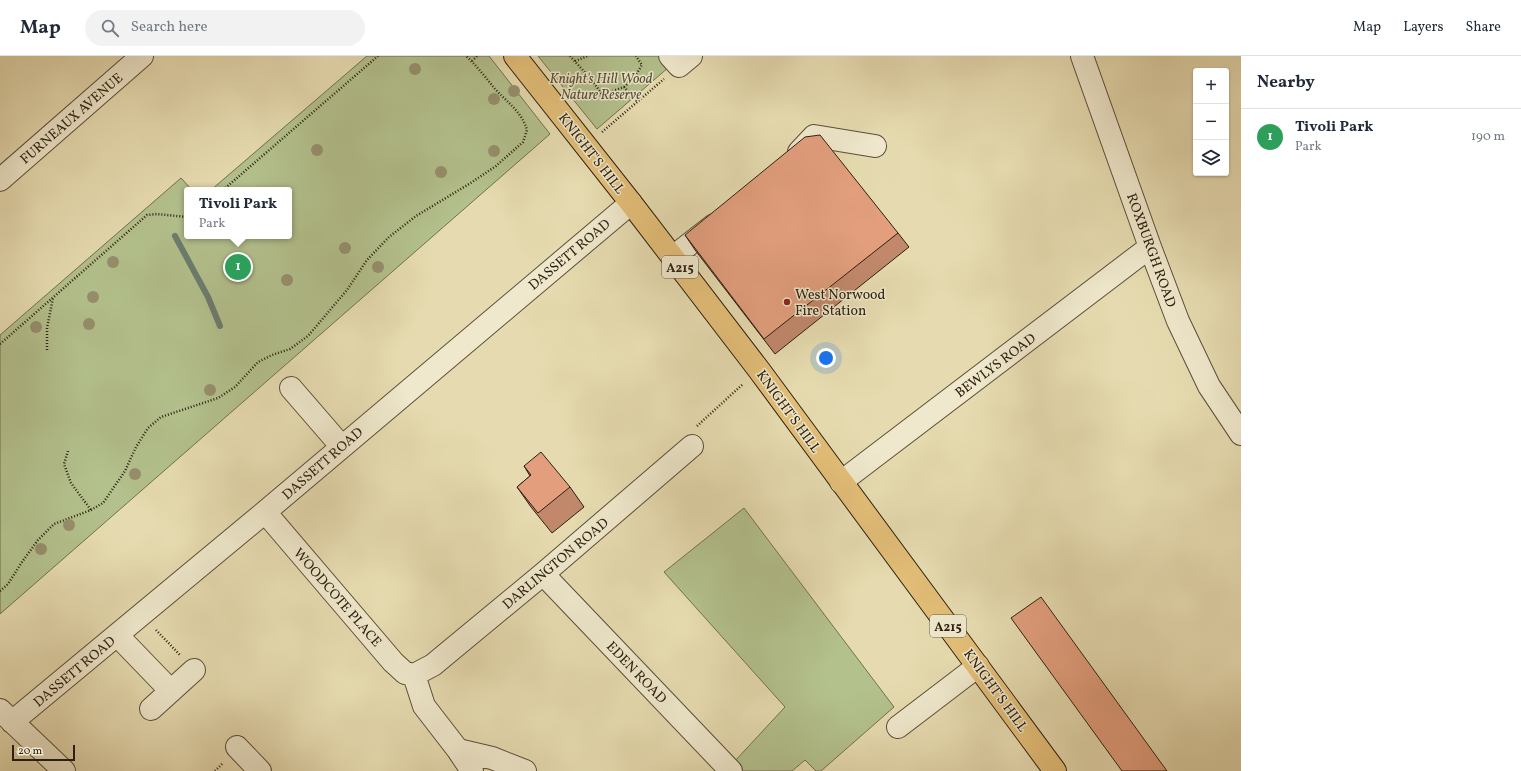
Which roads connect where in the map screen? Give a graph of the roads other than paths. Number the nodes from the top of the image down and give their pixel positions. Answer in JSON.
{"nodes":[{"id":1,"x":142,"y":56,"type":"edge"},
{"id":2,"x":515,"y":56,"type":"edge"},
{"id":3,"x":1082,"y":56,"type":"edge"},
{"id":4,"x":874,"y":146,"type":"dead end"},
{"id":5,"x":784,"y":166,"type":"edge"},
{"id":6,"x":0,"y":180,"type":"edge"},
{"id":7,"x":631,"y":203,"type":"junction"},
{"id":8,"x":731,"y":211,"type":"edge"},
{"id":9,"x":1150,"y":247,"type":"junction"},
{"id":10,"x":673,"y":257,"type":"junction"},
{"id":11,"x":291,"y":388,"type":"dead end"},
{"id":12,"x":1241,"y":434,"type":"edge"},
{"id":13,"x":692,"y":446,"type":"road end"},
{"id":14,"x":342,"y":447,"type":"junction"},
{"id":15,"x":841,"y":482,"type":"junction"},
{"id":16,"x":265,"y":512,"type":"junction"},
{"id":17,"x":543,"y":574,"type":"junction"},
{"id":18,"x":117,"y":635,"type":"junction"},
{"id":19,"x":978,"y":666,"type":"junction"},
{"id":20,"x":194,"y":670,"type":"road end"},
{"id":21,"x":414,"y":675,"type":"junction"},
{"id":22,"x":171,"y":691,"type":"junction"},
{"id":23,"x":151,"y":709,"type":"dead end"},
{"id":24,"x":6,"y":716,"type":"edge"},
{"id":25,"x":898,"y":727,"type":"dead end"},
{"id":26,"x":237,"y":747,"type":"dead end"},
{"id":27,"x":458,"y":750,"type":"junction"},
{"id":28,"x":729,"y":770,"type":"edge"},
{"id":29,"x":64,"y":771,"type":"edge"},
{"id":30,"x":260,"y":771,"type":"edge"},
{"id":31,"x":472,"y":771,"type":"edge"},
{"id":32,"x":525,"y":771,"type":"edge"},
{"id":33,"x":1055,"y":771,"type":"edge"}],
"edges":[{"from":1,"to":6,"type":"street","name":"FURNEAUX AVENUE"},
{"from":2,"to":7,"type":"main road","name":"KNIGHT'S HILL","number":"A215"},
{"from":3,"to":9,"type":"street","name":"ROXBURGH ROAD"},
{"from":4,"to":5,"type":"street"},
{"from":7,"to":10,"type":"main road","name":"KNIGHT'S HILL","number":"A215"},
{"from":7,"to":14,"type":"street","name":"DASSETT ROAD"},
{"from":8,"to":10,"type":"street"},
{"from":9,"to":12,"type":"street","name":"ROXBURGH ROAD"},
{"from":9,"to":15,"type":"street","name":"BEWLYS ROAD"},
{"from":10,"to":15,"type":"main road","name":"KNIGHT'S HILL","number":"A215"},
{"from":11,"to":14,"type":"street"},
{"from":13,"to":17,"type":"street","name":"DARLINGTON ROAD"},
{"from":14,"to":16,"type":"street","name":"DASSETT ROAD"},
{"from":15,"to":19,"type":"main road","name":"KNIGHT'S HILL","number":"A215"},
{"from":16,"to":18,"type":"street","name":"DASSETT ROAD"},
{"from":16,"to":21,"type":"street","name":"WOODCOTE PLACE"},
{"from":17,"to":21,"type":"street","name":"DARLINGTON ROAD"},
{"from":17,"to":28,"type":"street","name":"EDEN ROAD"},
{"from":18,"to":22,"type":"street"},
{"from":18,"to":24,"type":"street","name":"DASSETT ROAD"},
{"from":19,"to":25,"type":"street"},
{"from":19,"to":33,"type":"main road","name":"KNIGHT'S HILL","number":"A215"},
{"from":20,"to":22,"type":"street"},
{"from":21,"to":27,"type":"street"},
{"from":22,"to":23,"type":"street"},
{"from":24,"to":29,"type":"street"},
{"from":26,"to":30,"type":"street"},
{"from":27,"to":31,"type":"street"},
{"from":27,"to":32,"type":"street"}]}
